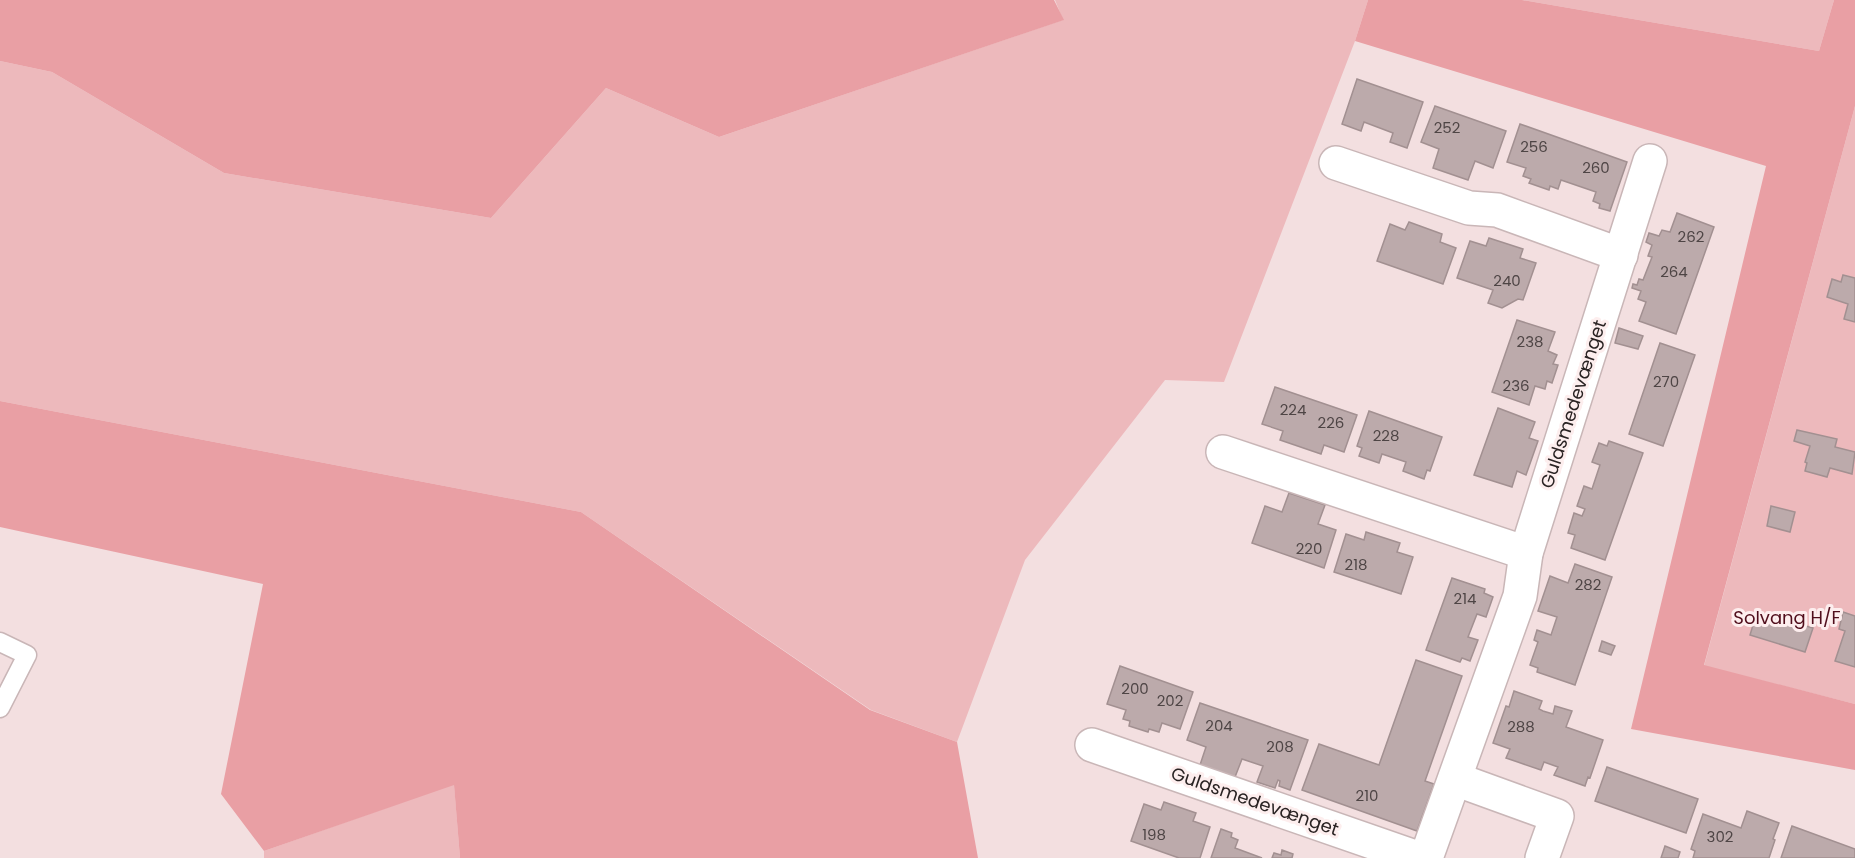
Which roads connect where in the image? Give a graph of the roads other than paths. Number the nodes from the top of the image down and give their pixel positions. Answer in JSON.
{"nodes":[{"id":1,"x":1650,"y":161,"type":"dead end"},
{"id":2,"x":1336,"y":163,"type":"dead end"},
{"id":3,"x":1621,"y":255,"type":"junction"},
{"id":4,"x":1223,"y":452,"type":"dead end"},
{"id":5,"x":1526,"y":554,"type":"junction"},
{"id":6,"x":0,"y":642,"type":"edge"},
{"id":7,"x":0,"y":708,"type":"edge"},
{"id":8,"x":1092,"y":745,"type":"dead end"},
{"id":9,"x":1455,"y":780,"type":"junction"},
{"id":10,"x":1546,"y":857,"type":"edge"},
{"id":11,"x":1418,"y":858,"type":"edge"},
{"id":12,"x":1426,"y":858,"type":"edge"}],
"edges":[{"from":1,"to":3,"type":"street","name":"Guldsmedevænget"},
{"from":2,"to":3,"type":"street"},
{"from":3,"to":5,"type":"street","name":"Guldsmedevænget"},
{"from":4,"to":5,"type":"street"},
{"from":5,"to":9,"type":"street","name":"Guldsmedevænget"},
{"from":6,"to":7,"type":"lane"},
{"from":8,"to":11,"type":"street","name":"Guldsmedevænget"},
{"from":9,"to":10,"type":"street"},
{"from":9,"to":12,"type":"street","name":"Guldsmedevænget"}]}
